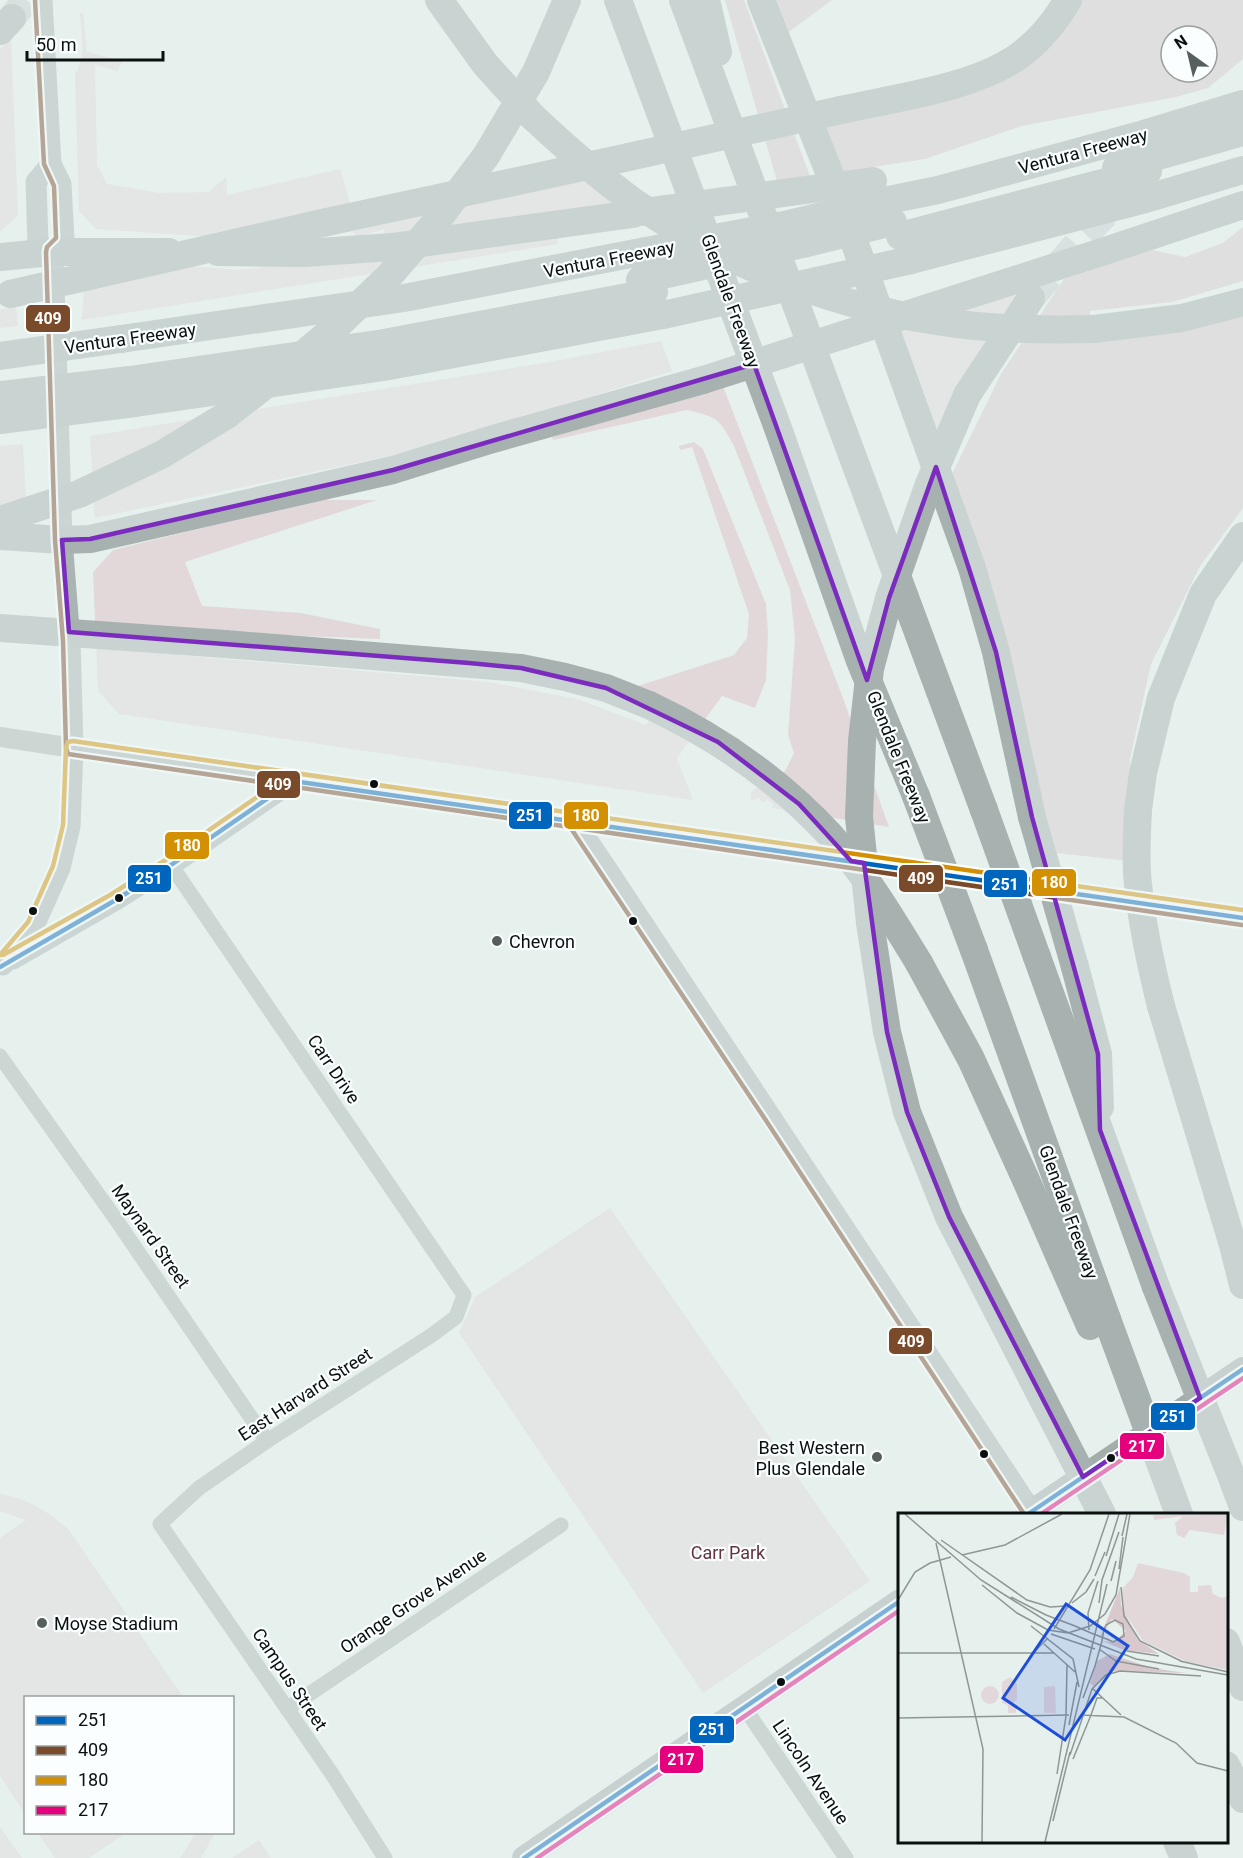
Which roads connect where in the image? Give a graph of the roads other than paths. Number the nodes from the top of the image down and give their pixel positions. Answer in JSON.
{"nodes":[{"id":1,"x":439,"y":0,"type":"edge"},
{"id":2,"x":567,"y":0,"type":"edge"},
{"id":3,"x":600,"y":0,"type":"edge"},
{"id":4,"x":618,"y":0,"type":"edge"},
{"id":5,"x":683,"y":0,"type":"edge"},
{"id":6,"x":706,"y":0,"type":"edge"},
{"id":7,"x":761,"y":0,"type":"edge"},
{"id":8,"x":1068,"y":0,"type":"edge"},
{"id":9,"x":42,"y":8,"type":"edge"},
{"id":10,"x":1243,"y":104,"type":"edge"},
{"id":11,"x":1243,"y":132,"type":"edge"},
{"id":12,"x":1243,"y":147,"type":"edge"},
{"id":13,"x":745,"y":168,"type":"junction"},
{"id":14,"x":1243,"y":170,"type":"edge"},
{"id":15,"x":689,"y":188,"type":"junction"},
{"id":16,"x":1243,"y":206,"type":"edge"},
{"id":17,"x":892,"y":220,"type":"junction"},
{"id":18,"x":54,"y":252,"type":"junction"},
{"id":19,"x":0,"y":257,"type":"edge"},
{"id":20,"x":5,"y":295,"type":"edge"},
{"id":21,"x":652,"y":296,"type":"junction"},
{"id":22,"x":1031,"y":298,"type":"tunnel mouth"},
{"id":23,"x":1243,"y":302,"type":"edge"},
{"id":24,"x":0,"y":356,"type":"edge"},
{"id":25,"x":0,"y":381,"type":"edge"},
{"id":26,"x":131,"y":383,"type":"junction"},
{"id":27,"x":0,"y":394,"type":"edge"},
{"id":28,"x":0,"y":420,"type":"edge"},
{"id":29,"x":0,"y":520,"type":"edge"},
{"id":30,"x":1243,"y":536,"type":"edge"},
{"id":31,"x":0,"y":537,"type":"edge"},
{"id":32,"x":62,"y":540,"type":"junction"},
{"id":33,"x":0,"y":628,"type":"edge"},
{"id":34,"x":0,"y":737,"type":"edge"},
{"id":35,"x":73,"y":748,"type":"junction"},
{"id":36,"x":293,"y":781,"type":"junction"},
{"id":37,"x":574,"y":820,"type":"junction"},
{"id":38,"x":171,"y":865,"type":"junction"},
{"id":39,"x":1243,"y":918,"type":"edge"},
{"id":40,"x":1,"y":966,"type":"edge"},
{"id":41,"x":0,"y":1056,"type":"edge"},
{"id":42,"x":1101,"y":1130,"type":"junction"},
{"id":43,"x":1243,"y":1285,"type":"edge"},
{"id":44,"x":464,"y":1294,"type":"joint"},
{"id":45,"x":1099,"y":1322,"type":"junction"},
{"id":46,"x":1243,"y":1369,"type":"edge"},
{"id":47,"x":267,"y":1441,"type":"junction"},
{"id":48,"x":1243,"y":1507,"type":"edge"},
{"id":49,"x":1030,"y":1513,"type":"edge"},
{"id":50,"x":1032,"y":1513,"type":"edge"},
{"id":51,"x":1101,"y":1513,"type":"edge"},
{"id":52,"x":1163,"y":1513,"type":"edge"},
{"id":53,"x":1178,"y":1513,"type":"edge"},
{"id":54,"x":160,"y":1524,"type":"joint"},
{"id":55,"x":561,"y":1525,"type":"dead end"},
{"id":56,"x":898,"y":1602,"type":"edge"},
{"id":57,"x":1228,"y":1645,"type":"edge"},
{"id":58,"x":1228,"y":1656,"type":"edge"},
{"id":59,"x":1243,"y":1689,"type":"edge"},
{"id":60,"x":744,"y":1707,"type":"junction"},
{"id":61,"x":286,"y":1709,"type":"junction"},
{"id":62,"x":1228,"y":1767,"type":"edge"},
{"id":63,"x":1243,"y":1799,"type":"edge"},
{"id":64,"x":1177,"y":1843,"type":"edge"},
{"id":65,"x":385,"y":1858,"type":"edge"},
{"id":66,"x":524,"y":1858,"type":"edge"},
{"id":67,"x":846,"y":1858,"type":"edge"},
{"id":68,"x":1184,"y":1858,"type":"edge"}],
"edges":[{"from":1,"to":23,"type":"highway","bridge":true},
{"from":2,"to":29,"type":"highway","bridge":true},
{"from":3,"to":15,"type":"highway"},
{"from":4,"to":15,"type":"highway","name":"Glendale Freeway"},
{"from":5,"to":13,"type":"highway"},
{"from":6,"to":13,"type":"highway"},
{"from":7,"to":42,"type":"highway","bridge":true},
{"from":8,"to":20,"type":"highway","bridge":true},
{"from":9,"to":18,"type":"main road"},
{"from":10,"to":17,"type":"highway","name":"Ventura Freeway","bridge":true},
{"from":11,"to":17,"type":"highway","bridge":true},
{"from":12,"to":17,"type":"highway"},
{"from":13,"to":42,"type":"highway","bridge":true},
{"from":14,"to":17,"type":"highway","name":"Ventura Freeway"},
{"from":15,"to":45,"type":"highway","name":"Glendale Freeway","bridge":true},
{"from":16,"to":32,"type":"highway","bridge":true},
{"from":17,"to":18,"type":"highway","bridge":true},
{"from":17,"to":21,"type":"highway","name":"Ventura Freeway","bridge":true},
{"from":17,"to":21,"type":"highway","bridge":true},
{"from":17,"to":24,"type":"highway","name":"Ventura Freeway","bridge":true},
{"from":18,"to":19,"type":"highway"},
{"from":18,"to":32,"type":"main road"},
{"from":21,"to":26,"type":"highway"},
{"from":21,"to":26,"type":"highway","name":"Ventura Freeway"},
{"from":22,"to":51,"type":"highway","bridge":true},
{"from":25,"to":26,"type":"highway"},
{"from":26,"to":27,"type":"highway","bridge":true},
{"from":26,"to":28,"type":"highway","name":"Ventura Freeway","bridge":true},
{"from":30,"to":43,"type":"highway","bridge":true},
{"from":31,"to":32,"type":"highway"},
{"from":32,"to":35,"type":"main road"},
{"from":33,"to":45,"type":"highway","bridge":true},
{"from":34,"to":35,"type":"street"},
{"from":35,"to":36,"type":"main road"},
{"from":35,"to":40,"type":"main road"},
{"from":36,"to":37,"type":"main road"},
{"from":36,"to":38,"type":"main road"},
{"from":37,"to":39,"type":"main road"},
{"from":37,"to":49,"type":"main road"},
{"from":38,"to":40,"type":"main road"},
{"from":38,"to":44,"type":"street","name":"Carr Drive"},
{"from":41,"to":47,"type":"street","name":"Maynard Street"},
{"from":42,"to":48,"type":"highway","bridge":true},
{"from":44,"to":47,"type":"street","name":"East Harvard Street"},
{"from":45,"to":52,"type":"highway"},
{"from":45,"to":53,"type":"highway","name":"Glendale Freeway","bridge":true},
{"from":46,"to":50,"type":"main road"},
{"from":47,"to":54,"type":"street","name":"East Harvard Street"},
{"from":54,"to":61,"type":"street","name":"Campus Street"},
{"from":55,"to":61,"type":"street","name":"Orange Grove Avenue"},
{"from":56,"to":60,"type":"main road"},
{"from":57,"to":59,"type":"highway"},
{"from":58,"to":59,"type":"highway"},
{"from":60,"to":66,"type":"main road"},
{"from":60,"to":67,"type":"street","name":"Lincoln Avenue"},
{"from":61,"to":65,"type":"street","name":"Campus Street"},
{"from":62,"to":63,"type":"highway"},
{"from":64,"to":68,"type":"highway"}]}
